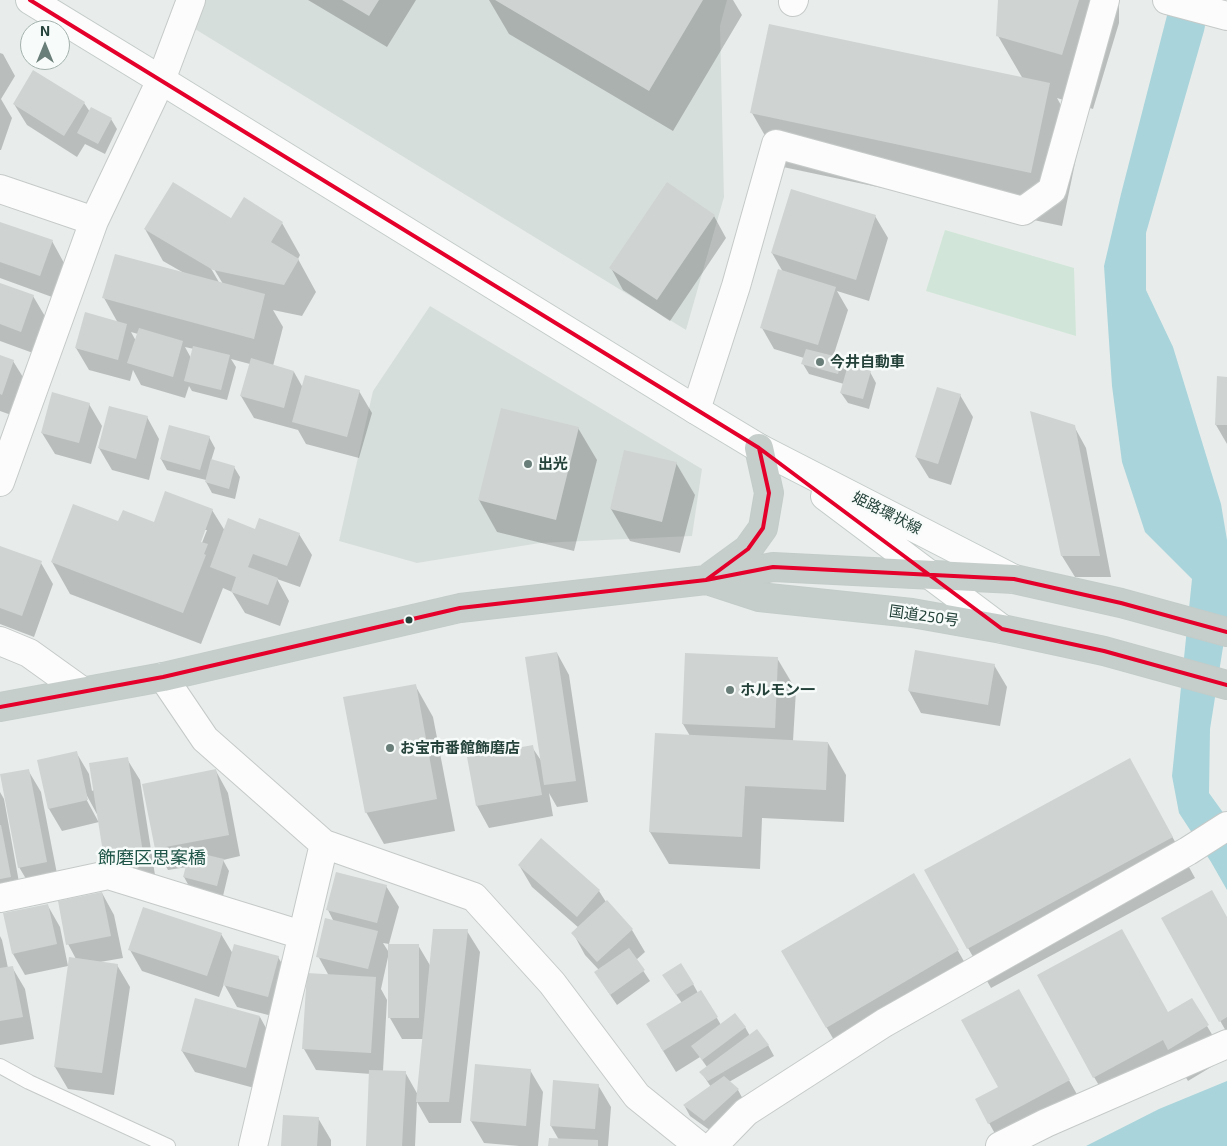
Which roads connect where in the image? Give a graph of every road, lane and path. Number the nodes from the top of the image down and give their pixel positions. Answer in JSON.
{"nodes":[{"id":1,"x":30,"y":0,"type":"edge"},
{"id":2,"x":191,"y":0,"type":"edge"},
{"id":3,"x":1105,"y":0,"type":"edge"},
{"id":4,"x":1167,"y":0,"type":"edge"},
{"id":5,"x":1223,"y":10,"type":"edge"},
{"id":6,"x":161,"y":80,"type":"junction"},
{"id":7,"x":0,"y":189,"type":"edge"},
{"id":8,"x":94,"y":221,"type":"junction"},
{"id":9,"x":696,"y":410,"type":"junction"},
{"id":10,"x":759,"y":448,"type":"junction"},
{"id":11,"x":0,"y":482,"type":"edge"},
{"id":12,"x":930,"y":575,"type":"junction"},
{"id":13,"x":1014,"y":579,"type":"junction"},
{"id":14,"x":706,"y":580,"type":"junction"},
{"id":15,"x":1002,"y":629,"type":"junction"},
{"id":16,"x":1227,"y":632,"type":"edge"},
{"id":17,"x":0,"y":641,"type":"edge"},
{"id":18,"x":163,"y":676,"type":"junction"},
{"id":19,"x":1227,"y":685,"type":"edge"},
{"id":20,"x":82,"y":691,"type":"junction"},
{"id":21,"x":0,"y":707,"type":"edge"},
{"id":22,"x":1227,"y":826,"type":"edge"},
{"id":23,"x":324,"y":844,"type":"junction"},
{"id":24,"x":0,"y":898,"type":"edge"},
{"id":25,"x":302,"y":935,"type":"junction"},
{"id":26,"x":1227,"y":1044,"type":"edge"},
{"id":27,"x":0,"y":1066,"type":"edge"},
{"id":28,"x":168,"y":1146,"type":"edge"},
{"id":29,"x":253,"y":1146,"type":"edge"},
{"id":30,"x":699,"y":1146,"type":"edge"},
{"id":31,"x":713,"y":1146,"type":"edge"},
{"id":32,"x":1000,"y":1146,"type":"edge"}],
"edges":[{"from":1,"to":6,"type":"street","name":"姫路環状線"},
{"from":2,"to":6,"type":"street"},
{"from":3,"to":9,"type":"street"},
{"from":4,"to":5,"type":"street"},
{"from":6,"to":8,"type":"street"},
{"from":6,"to":9,"type":"street","name":"姫路環状線"},
{"from":7,"to":8,"type":"street"},
{"from":8,"to":11,"type":"street"},
{"from":9,"to":10,"type":"street","name":"姫路環状線"},
{"from":10,"to":12,"type":"street","name":"姫路環状線"},
{"from":10,"to":13,"type":"street","name":"姫路環状線"},
{"from":10,"to":14,"type":"highway"},
{"from":12,"to":13,"type":"highway","name":"国道250号"},
{"from":12,"to":14,"type":"highway","name":"国道250号"},
{"from":12,"to":15,"type":"street","name":"姫路環状線"},
{"from":13,"to":16,"type":"highway","name":"国道250号"},
{"from":14,"to":15,"type":"highway","name":"国道250号"},
{"from":14,"to":18,"type":"highway","name":"国道250号"},
{"from":15,"to":19,"type":"highway","name":"国道250号"},
{"from":17,"to":20,"type":"street"},
{"from":18,"to":20,"type":"highway","name":"国道250号"},
{"from":18,"to":23,"type":"street"},
{"from":20,"to":21,"type":"highway","name":"国道250号"},
{"from":22,"to":31,"type":"street"},
{"from":23,"to":25,"type":"street"},
{"from":23,"to":30,"type":"street"},
{"from":24,"to":25,"type":"street"},
{"from":25,"to":29,"type":"street"},
{"from":26,"to":32,"type":"street"},
{"from":27,"to":28,"type":"lane"}]}
